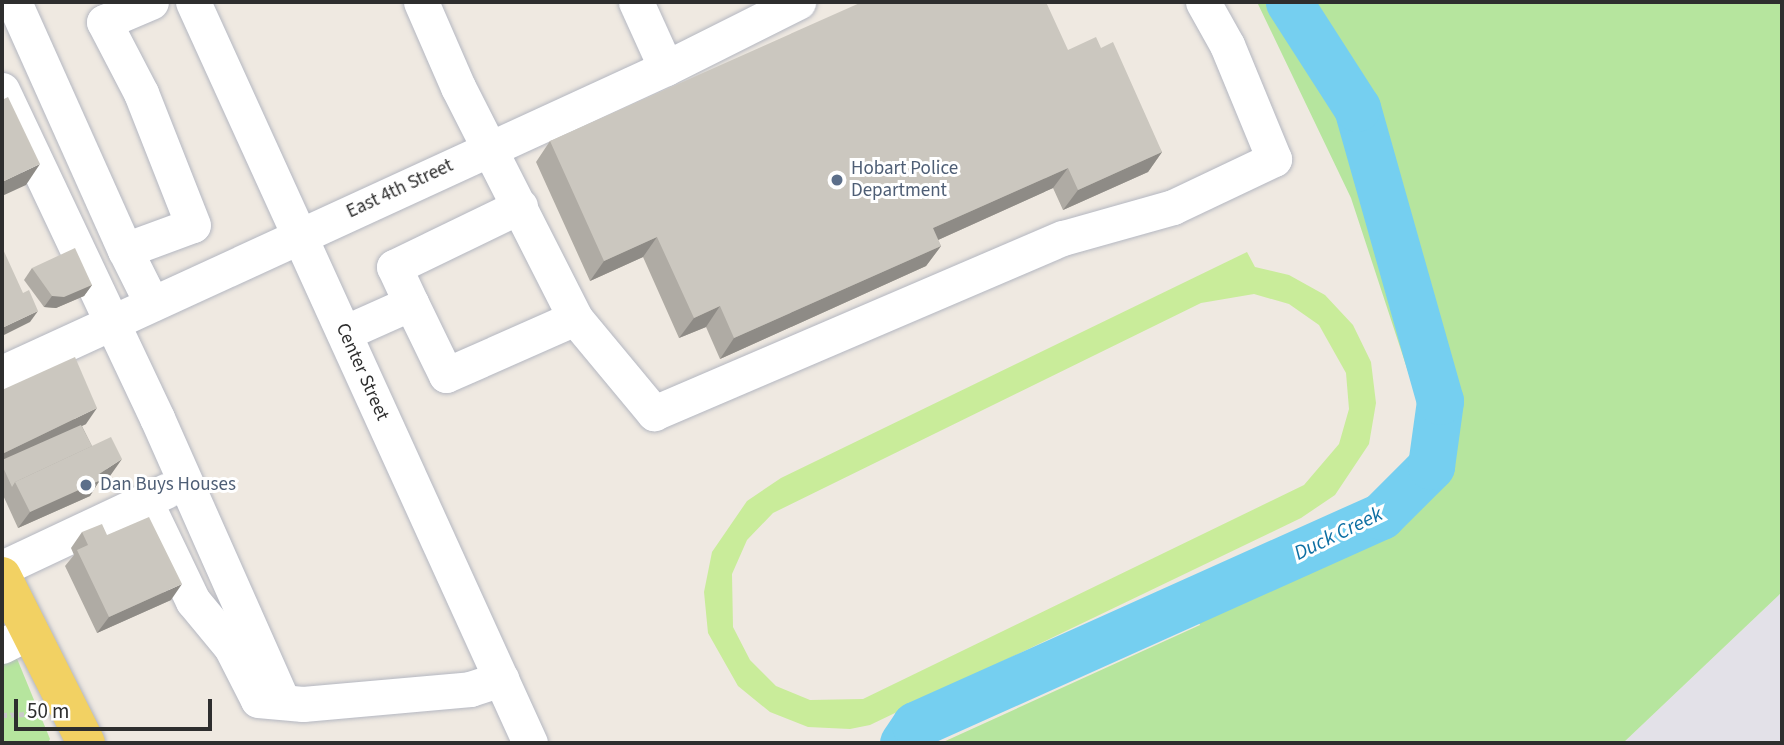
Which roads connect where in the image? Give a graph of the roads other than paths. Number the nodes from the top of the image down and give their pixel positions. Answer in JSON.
{"nodes":[{"id":1,"x":14,"y":2,"type":"edge"},
{"id":2,"x":151,"y":2,"type":"edge"},
{"id":3,"x":193,"y":2,"type":"edge"},
{"id":4,"x":421,"y":2,"type":"edge"},
{"id":5,"x":636,"y":2,"type":"edge"},
{"id":6,"x":798,"y":2,"type":"edge"},
{"id":7,"x":1203,"y":2,"type":"edge"},
{"id":8,"x":666,"y":68,"type":"junction"},
{"id":9,"x":2,"y":90,"type":"edge"},
{"id":10,"x":488,"y":147,"type":"junction"},
{"id":11,"x":520,"y":206,"type":"junction"},
{"id":12,"x":193,"y":225,"type":"junction"},
{"id":13,"x":301,"y":236,"type":"junction"},
{"id":14,"x":125,"y":250,"type":"junction"},
{"id":15,"x":214,"y":276,"type":"junction"},
{"id":16,"x":411,"y":303,"type":"junction"},
{"id":17,"x":152,"y":304,"type":"junction"},
{"id":18,"x":575,"y":318,"type":"junction"},
{"id":19,"x":111,"y":323,"type":"junction"},
{"id":20,"x":344,"y":333,"type":"junction"},
{"id":21,"x":2,"y":373,"type":"edge"},
{"id":22,"x":183,"y":475,"type":"junction"},
{"id":23,"x":145,"y":501,"type":"junction"},
{"id":24,"x":2,"y":553,"type":"edge"},
{"id":25,"x":2,"y":568,"type":"edge"},
{"id":26,"x":2,"y":576,"type":"edge"},
{"id":27,"x":232,"y":627,"type":"junction"},
{"id":28,"x":16,"y":639,"type":"edge"},
{"id":29,"x":501,"y":678,"type":"junction"},
{"id":30,"x":86,"y":743,"type":"edge"},
{"id":31,"x":530,"y":743,"type":"edge"}],
"edges":[{"from":1,"to":14,"type":"street"},
{"from":2,"to":12,"type":"street"},
{"from":3,"to":13,"type":"street","name":"Center Street"},
{"from":4,"to":10,"type":"street"},
{"from":5,"to":8,"type":"street"},
{"from":6,"to":8,"type":"street","name":"East 4th Street"},
{"from":7,"to":18,"type":"street"},
{"from":8,"to":10,"type":"street","name":"East 4th Street"},
{"from":9,"to":19,"type":"street"},
{"from":10,"to":11,"type":"street"},
{"from":10,"to":13,"type":"street","name":"East 4th Street"},
{"from":11,"to":16,"type":"street"},
{"from":11,"to":18,"type":"street"},
{"from":12,"to":14,"type":"street"},
{"from":12,"to":15,"type":"street"},
{"from":13,"to":15,"type":"street","name":"East 4th Street"},
{"from":13,"to":20,"type":"street","name":"Center Street"},
{"from":14,"to":17,"type":"street"},
{"from":15,"to":17,"type":"street","name":"East 4th Street"},
{"from":16,"to":18,"type":"street"},
{"from":16,"to":20,"type":"street"},
{"from":17,"to":19,"type":"street","name":"East 4th Street"},
{"from":19,"to":21,"type":"street","name":"East 4th Street"},
{"from":19,"to":22,"type":"street"},
{"from":20,"to":29,"type":"street","name":"Center Street"},
{"from":22,"to":23,"type":"street"},
{"from":22,"to":24,"type":"street"},
{"from":22,"to":27,"type":"street"},
{"from":23,"to":25,"type":"street"},
{"from":23,"to":27,"type":"street"},
{"from":26,"to":28,"type":"main road"},
{"from":27,"to":29,"type":"street"},
{"from":28,"to":30,"type":"main road"},
{"from":29,"to":31,"type":"street","name":"Center Street"}]}
